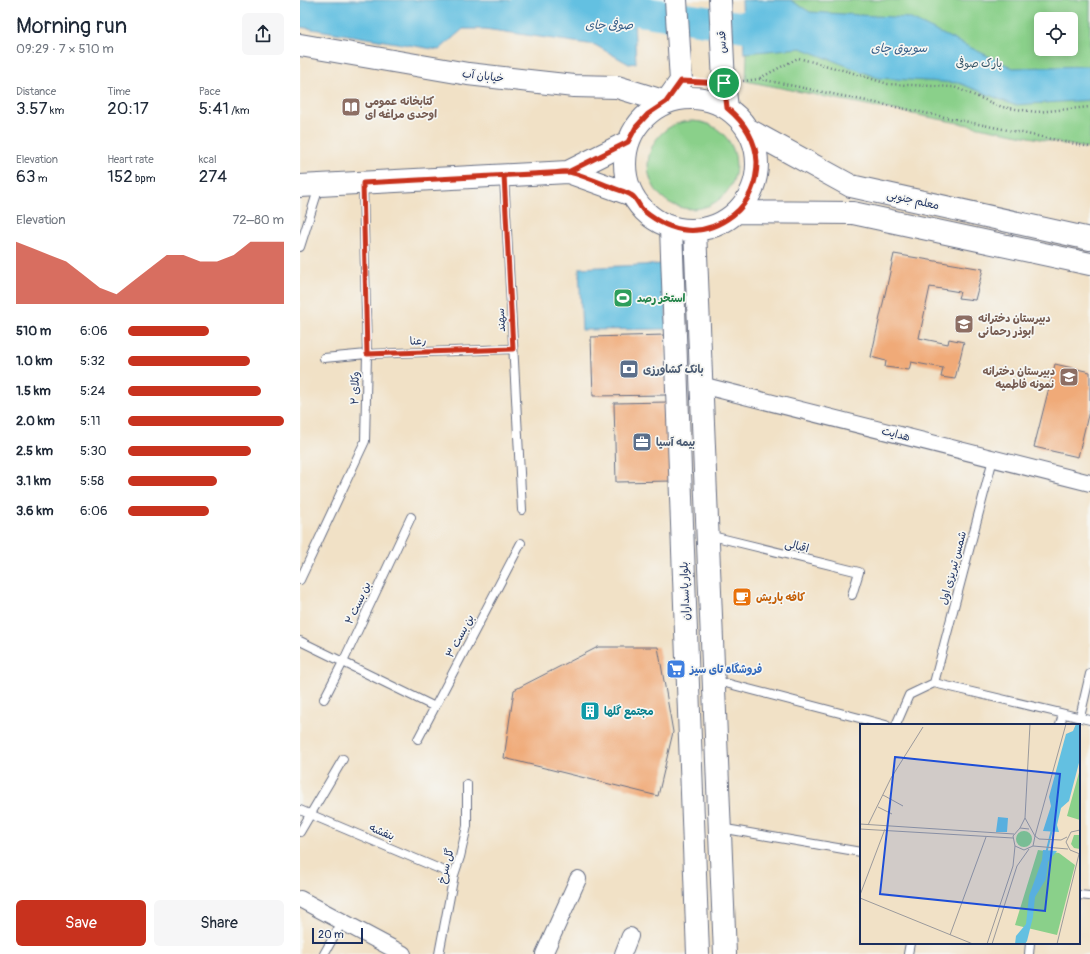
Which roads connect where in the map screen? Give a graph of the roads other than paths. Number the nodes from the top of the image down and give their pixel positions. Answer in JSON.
{"nodes":[{"id":1,"x":676,"y":0,"type":"edge"},
{"id":2,"x":720,"y":0,"type":"edge"},
{"id":3,"x":300,"y":45,"type":"edge"},
{"id":4,"x":666,"y":102,"type":"junction"},
{"id":5,"x":727,"y":108,"type":"junction"},
{"id":6,"x":747,"y":129,"type":"junction"},
{"id":7,"x":628,"y":142,"type":"junction"},
{"id":8,"x":568,"y":172,"type":"junction"},
{"id":9,"x":504,"y":175,"type":"junction"},
{"id":10,"x":363,"y":183,"type":"junction"},
{"id":11,"x":310,"y":186,"type":"edge"},
{"id":12,"x":632,"y":195,"type":"junction"},
{"id":13,"x":737,"y":212,"type":"junction"},
{"id":14,"x":671,"y":228,"type":"junction"},
{"id":15,"x":695,"y":230,"type":"junction"},
{"id":16,"x":1090,"y":240,"type":"edge"},
{"id":17,"x":300,"y":248,"type":"edge"},
{"id":18,"x":1090,"y":264,"type":"edge"},
{"id":19,"x":513,"y":349,"type":"junction"},
{"id":20,"x":367,"y":354,"type":"junction"},
{"id":21,"x":324,"y":358,"type":"dead end"},
{"id":22,"x":701,"y":385,"type":"junction"},
{"id":23,"x":994,"y":459,"type":"junction"},
{"id":24,"x":1090,"y":483,"type":"edge"},
{"id":25,"x":522,"y":510,"type":"dead end"},
{"id":26,"x":411,"y":517,"type":"dead end"},
{"id":27,"x":708,"y":535,"type":"junction"},
{"id":28,"x":521,"y":543,"type":"dead end"},
{"id":29,"x":300,"y":580,"type":"edge"},
{"id":30,"x":852,"y":595,"type":"dead end"},
{"id":31,"x":300,"y":641,"type":"edge"},
{"id":32,"x":343,"y":662,"type":"junction"},
{"id":33,"x":1090,"y":674,"type":"edge"},
{"id":34,"x":713,"y":680,"type":"junction"},
{"id":35,"x":934,"y":684,"type":"junction"},
{"id":36,"x":324,"y":698,"type":"dead end"},
{"id":37,"x":435,"y":707,"type":"junction"},
{"id":38,"x":1063,"y":714,"type":"junction"},
{"id":39,"x":1080,"y":717,"type":"junction"},
{"id":40,"x":1090,"y":720,"type":"edge"},
{"id":41,"x":882,"y":724,"type":"edge"},
{"id":42,"x":896,"y":724,"type":"edge"},
{"id":43,"x":1060,"y":724,"type":"edge"},
{"id":44,"x":418,"y":740,"type":"dead end"},
{"id":45,"x":343,"y":759,"type":"dead end"},
{"id":46,"x":467,"y":784,"type":"dead end"},
{"id":47,"x":300,"y":810,"type":"edge"},
{"id":48,"x":310,"y":814,"type":"junction"},
{"id":49,"x":719,"y":828,"type":"junction"},
{"id":50,"x":300,"y":832,"type":"edge"},
{"id":51,"x":860,"y":852,"type":"edge"},
{"id":52,"x":454,"y":875,"type":"junction"},
{"id":53,"x":578,"y":879,"type":"dead end"},
{"id":54,"x":1080,"y":895,"type":"edge"},
{"id":55,"x":1089,"y":896,"type":"dead end"},
{"id":56,"x":300,"y":900,"type":"edge"},
{"id":57,"x":342,"y":922,"type":"junction"},
{"id":58,"x":630,"y":936,"type":"dead end"},
{"id":59,"x":910,"y":944,"type":"edge"},
{"id":60,"x":1030,"y":944,"type":"edge"},
{"id":61,"x":324,"y":954,"type":"edge"},
{"id":62,"x":403,"y":954,"type":"edge"},
{"id":63,"x":438,"y":954,"type":"edge"},
{"id":64,"x":544,"y":954,"type":"edge"},
{"id":65,"x":623,"y":954,"type":"edge"},
{"id":66,"x":698,"y":954,"type":"edge"},
{"id":67,"x":724,"y":954,"type":"edge"},
{"id":68,"x":908,"y":954,"type":"edge"},
{"id":69,"x":1029,"y":954,"type":"edge"}],
"edges":[{"from":1,"to":4,"type":"street"},
{"from":2,"to":5,"type":"street","name":"قدس"},
{"from":3,"to":4,"type":"street","name":"خیابان آب"},
{"from":4,"to":5,"type":"street"},
{"from":4,"to":7,"type":"street"},
{"from":5,"to":6,"type":"street"},
{"from":6,"to":13,"type":"street"},
{"from":6,"to":16,"type":"street","name":"معلم جنوبی"},
{"from":7,"to":8,"type":"street"},
{"from":7,"to":12,"type":"street"},
{"from":8,"to":9,"type":"street"},
{"from":8,"to":12,"type":"street"},
{"from":9,"to":10,"type":"street"},
{"from":9,"to":19,"type":"lane","name":"سهند"},
{"from":10,"to":11,"type":"street"},
{"from":10,"to":20,"type":"lane","name":"وکلای ۲"},
{"from":11,"to":17,"type":"lane"},
{"from":12,"to":14,"type":"street"},
{"from":13,"to":15,"type":"street"},
{"from":13,"to":18,"type":"street"},
{"from":14,"to":15,"type":"street"},
{"from":14,"to":66,"type":"street","name":"بلوار پاسداران"},
{"from":15,"to":22,"type":"street"},
{"from":19,"to":20,"type":"lane","name":"رعنا"},
{"from":19,"to":25,"type":"lane","name":"سهند"},
{"from":20,"to":21,"type":"lane","name":"رعنا"},
{"from":20,"to":29,"type":"lane","name":"وکلای ۲"},
{"from":22,"to":23,"type":"street","name":"هدایت"},
{"from":22,"to":27,"type":"street"},
{"from":23,"to":24,"type":"street","name":"هدایت"},
{"from":23,"to":35,"type":"lane","name":"شمس تبریزی اول"},
{"from":26,"to":32,"type":"lane","name":"بن بست ۲"},
{"from":27,"to":30,"type":"lane","name":"اقبالی"},
{"from":27,"to":34,"type":"street"},
{"from":28,"to":37,"type":"lane","name":"بن بست ۳"},
{"from":31,"to":32,"type":"lane"},
{"from":32,"to":36,"type":"lane","name":"بن بست ۲"},
{"from":32,"to":37,"type":"lane"},
{"from":33,"to":39,"type":"lane"},
{"from":34,"to":41,"type":"lane"},
{"from":34,"to":49,"type":"street"},
{"from":35,"to":38,"type":"lane"},
{"from":35,"to":42,"type":"lane"},
{"from":37,"to":44,"type":"lane","name":"بن بست ۳"},
{"from":38,"to":39,"type":"lane"},
{"from":38,"to":43,"type":"lane"},
{"from":39,"to":40,"type":"lane"},
{"from":45,"to":48,"type":"lane"},
{"from":46,"to":52,"type":"lane","name":"گل سرخ"},
{"from":47,"to":48,"type":"lane","name":"بنفشه"},
{"from":48,"to":50,"type":"lane"},
{"from":48,"to":52,"type":"lane","name":"بنفشه"},
{"from":49,"to":51,"type":"lane"},
{"from":49,"to":67,"type":"street"},
{"from":52,"to":63,"type":"lane","name":"گل سرخ"},
{"from":53,"to":64,"type":"street"},
{"from":54,"to":55,"type":"lane"},
{"from":56,"to":57,"type":"street"},
{"from":57,"to":61,"type":"lane"},
{"from":57,"to":62,"type":"street"},
{"from":58,"to":65,"type":"street"},
{"from":59,"to":68,"type":"lane"},
{"from":60,"to":69,"type":"lane"}]}
